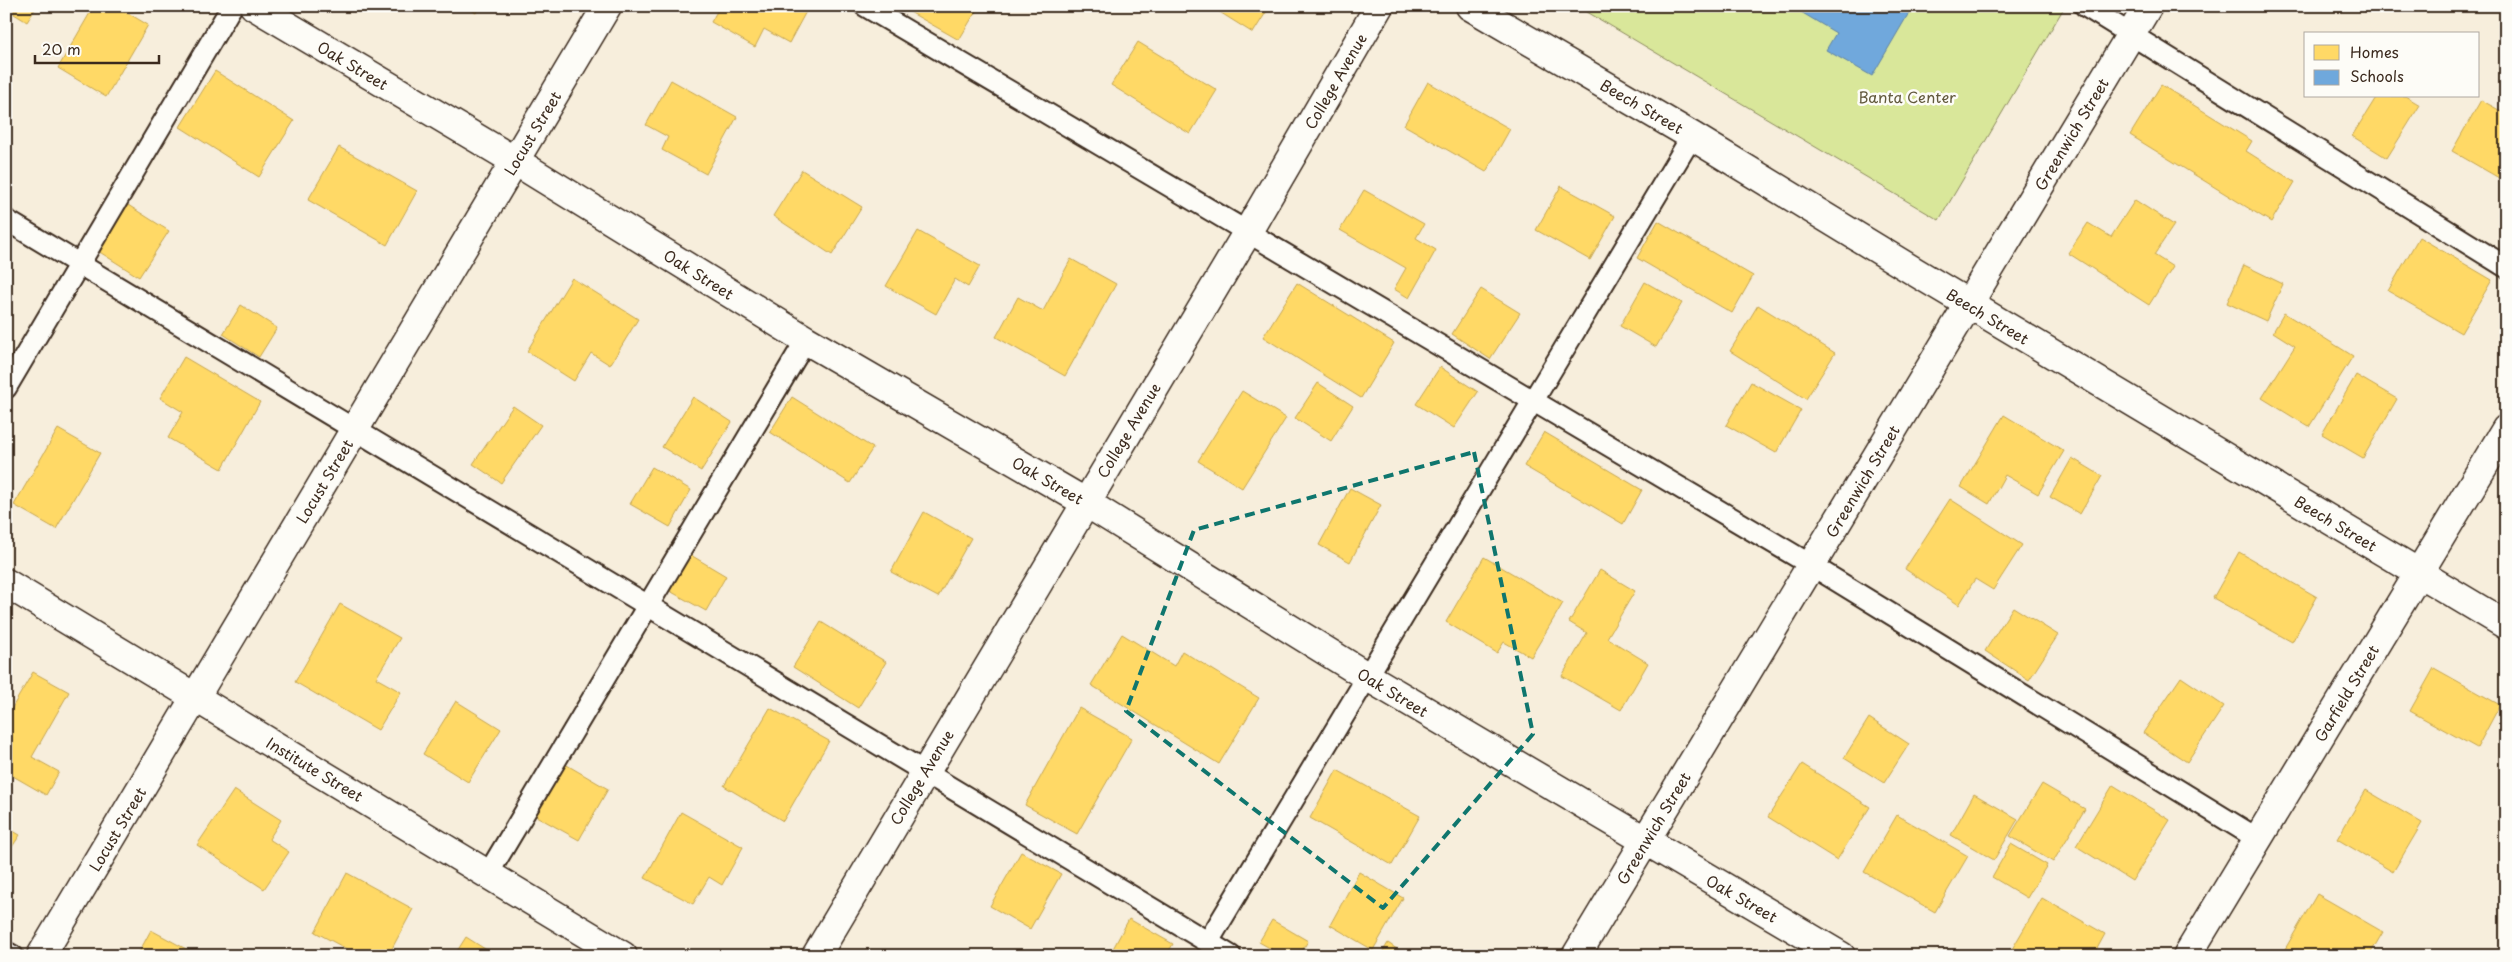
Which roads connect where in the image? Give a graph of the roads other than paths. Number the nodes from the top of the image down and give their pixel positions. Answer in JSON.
{"nodes":[{"id":1,"x":232,"y":6,"type":"edge"},
{"id":2,"x":254,"y":6,"type":"edge"},
{"id":3,"x":607,"y":6,"type":"edge"},
{"id":4,"x":865,"y":6,"type":"edge"},
{"id":5,"x":1379,"y":6,"type":"edge"},
{"id":6,"x":1470,"y":6,"type":"edge"},
{"id":7,"x":2085,"y":6,"type":"edge"},
{"id":8,"x":2148,"y":6,"type":"edge"},
{"id":9,"x":2132,"y":34,"type":"junction"},
{"id":10,"x":1692,"y":136,"type":"junction"},
{"id":11,"x":515,"y":161,"type":"junction"},
{"id":12,"x":6,"y":220,"type":"edge"},
{"id":13,"x":1247,"y":233,"type":"junction"},
{"id":14,"x":82,"y":264,"type":"junction"},
{"id":15,"x":2506,"y":267,"type":"edge"},
{"id":16,"x":1968,"y":304,"type":"junction"},
{"id":17,"x":806,"y":340,"type":"junction"},
{"id":18,"x":6,"y":388,"type":"edge"},
{"id":19,"x":1534,"y":401,"type":"junction"},
{"id":20,"x":356,"y":428,"type":"junction"},
{"id":21,"x":2506,"y":430,"type":"edge"},
{"id":22,"x":1085,"y":502,"type":"junction"},
{"id":23,"x":1811,"y":565,"type":"junction"},
{"id":24,"x":2419,"y":572,"type":"junction"},
{"id":25,"x":6,"y":583,"type":"edge"},
{"id":26,"x":648,"y":605,"type":"junction"},
{"id":27,"x":2506,"y":625,"type":"edge"},
{"id":28,"x":1368,"y":677,"type":"junction"},
{"id":29,"x":195,"y":698,"type":"junction"},
{"id":30,"x":924,"y":772,"type":"junction"},
{"id":31,"x":2258,"y":839,"type":"junction"},
{"id":32,"x":1645,"y":842,"type":"junction"},
{"id":33,"x":488,"y":874,"type":"junction"},
{"id":34,"x":1208,"y":942,"type":"junction"},
{"id":35,"x":6,"y":952,"type":"edge"},
{"id":36,"x":13,"y":956,"type":"edge"},
{"id":37,"x":41,"y":956,"type":"edge"},
{"id":38,"x":623,"y":956,"type":"edge"},
{"id":39,"x":816,"y":956,"type":"edge"},
{"id":40,"x":1231,"y":956,"type":"edge"},
{"id":41,"x":1576,"y":956,"type":"edge"},
{"id":42,"x":1841,"y":956,"type":"edge"},
{"id":43,"x":2186,"y":956,"type":"edge"}],
"edges":[{"from":1,"to":14,"type":"lane"},
{"from":2,"to":11,"type":"street","name":"Oak Street"},
{"from":3,"to":11,"type":"street","name":"Locust Street"},
{"from":4,"to":13,"type":"lane"},
{"from":5,"to":13,"type":"street","name":"College Avenue"},
{"from":6,"to":10,"type":"street","name":"Beech Street"},
{"from":7,"to":9,"type":"lane"},
{"from":8,"to":9,"type":"street","name":"Greenwich Street"},
{"from":9,"to":15,"type":"lane"},
{"from":9,"to":16,"type":"street","name":"Greenwich Street"},
{"from":10,"to":16,"type":"street","name":"Beech Street"},
{"from":10,"to":19,"type":"lane"},
{"from":11,"to":17,"type":"street","name":"Oak Street"},
{"from":11,"to":20,"type":"street","name":"Locust Street"},
{"from":12,"to":14,"type":"lane"},
{"from":13,"to":19,"type":"lane"},
{"from":13,"to":22,"type":"street","name":"College Avenue"},
{"from":14,"to":18,"type":"lane"},
{"from":14,"to":20,"type":"lane"},
{"from":16,"to":23,"type":"street","name":"Greenwich Street"},
{"from":16,"to":24,"type":"street","name":"Beech Street"},
{"from":17,"to":22,"type":"street","name":"Oak Street"},
{"from":17,"to":26,"type":"lane"},
{"from":19,"to":23,"type":"lane"},
{"from":19,"to":28,"type":"lane"},
{"from":20,"to":26,"type":"lane"},
{"from":20,"to":29,"type":"street","name":"Locust Street"},
{"from":21,"to":24,"type":"street","name":"Garfield Street"},
{"from":22,"to":28,"type":"street","name":"Oak Street"},
{"from":22,"to":30,"type":"street","name":"College Avenue"},
{"from":23,"to":31,"type":"lane"},
{"from":23,"to":32,"type":"street","name":"Greenwich Street"},
{"from":24,"to":27,"type":"street","name":"Beech Street"},
{"from":24,"to":31,"type":"street","name":"Garfield Street"},
{"from":25,"to":29,"type":"street","name":"Institute Street"},
{"from":26,"to":30,"type":"lane"},
{"from":26,"to":33,"type":"lane"},
{"from":28,"to":32,"type":"street","name":"Oak Street"},
{"from":28,"to":34,"type":"lane"},
{"from":29,"to":33,"type":"street","name":"Institute Street"},
{"from":29,"to":37,"type":"street","name":"Locust Street"},
{"from":30,"to":34,"type":"lane"},
{"from":30,"to":39,"type":"street","name":"College Avenue"},
{"from":31,"to":43,"type":"street","name":"Garfield Street"},
{"from":32,"to":41,"type":"street","name":"Greenwich Street"},
{"from":32,"to":42,"type":"street","name":"Oak Street"},
{"from":33,"to":38,"type":"street","name":"Institute Street"},
{"from":34,"to":40,"type":"lane"},
{"from":35,"to":36,"type":"lane"}]}
